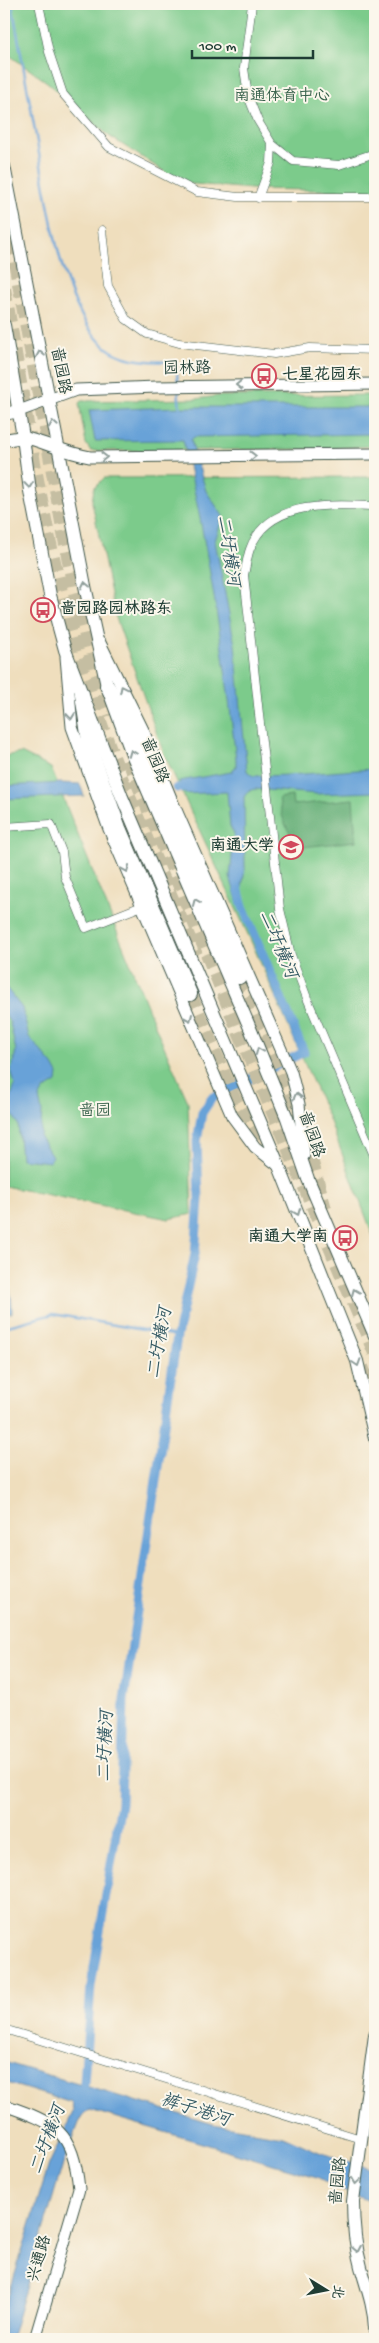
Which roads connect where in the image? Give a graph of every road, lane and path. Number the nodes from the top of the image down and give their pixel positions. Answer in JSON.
{"nodes":[{"id":1,"x":39,"y":4,"type":"edge"},
{"id":2,"x":252,"y":4,"type":"edge"},
{"id":3,"x":272,"y":144,"type":"junction"},
{"id":4,"x":375,"y":153,"type":"edge"},
{"id":5,"x":4,"y":166,"type":"edge"},
{"id":6,"x":375,"y":197,"type":"edge"},
{"id":7,"x":258,"y":198,"type":"junction"},
{"id":8,"x":102,"y":230,"type":"dead end"},
{"id":9,"x":4,"y":325,"type":"edge"},
{"id":10,"x":375,"y":350,"type":"edge"},
{"id":11,"x":375,"y":384,"type":"edge"},
{"id":12,"x":49,"y":402,"type":"junction"},
{"id":13,"x":19,"y":411,"type":"junction"},
{"id":14,"x":4,"y":414,"type":"edge"},
{"id":15,"x":23,"y":437,"type":"junction"},
{"id":16,"x":4,"y":440,"type":"edge"},
{"id":17,"x":57,"y":446,"type":"junction"},
{"id":18,"x":375,"y":454,"type":"edge"},
{"id":19,"x":375,"y":506,"type":"edge"},
{"id":20,"x":95,"y":633,"type":"junction"},
{"id":21,"x":65,"y":650,"type":"junction"},
{"id":22,"x":108,"y":686,"type":"junction"},
{"id":23,"x":82,"y":694,"type":"junction"},
{"id":24,"x":4,"y":827,"type":"edge"},
{"id":25,"x":142,"y":906,"type":"junction"},
{"id":26,"x":239,"y":977,"type":"tunnel mouth"},
{"id":27,"x":190,"y":994,"type":"tunnel mouth"},
{"id":28,"x":374,"y":1153,"type":"edge"},
{"id":29,"x":279,"y":1166,"type":"junction"},
{"id":30,"x":308,"y":1179,"type":"junction"},
{"id":31,"x":375,"y":1336,"type":"edge"},
{"id":32,"x":371,"y":1395,"type":"edge"},
{"id":33,"x":374,"y":1423,"type":"edge"},
{"id":34,"x":375,"y":1438,"type":"edge"},
{"id":35,"x":4,"y":2029,"type":"edge"},
{"id":36,"x":375,"y":2035,"type":"edge"},
{"id":37,"x":4,"y":2105,"type":"edge"},
{"id":38,"x":361,"y":2139,"type":"junction"},
{"id":39,"x":375,"y":2328,"type":"edge"},
{"id":40,"x":35,"y":2339,"type":"edge"}],
"edges":[{"from":1,"to":7,"type":"street"},
{"from":2,"to":3,"type":"street"},
{"from":3,"to":4,"type":"street"},
{"from":3,"to":7,"type":"street"},
{"from":12,"to":5,"type":"main road","name":"啬园路","one_way":true},
{"from":6,"to":7,"type":"street"},
{"from":8,"to":10,"type":"street"},
{"from":9,"to":13,"type":"main road"},
{"from":11,"to":12,"type":"street","name":"园林路","one_way":true},
{"from":12,"to":13,"type":"street","name":"园林路"},
{"from":17,"to":12,"type":"main road","name":"啬园路","one_way":true},
{"from":13,"to":14,"type":"main road","name":"园林路"},
{"from":13,"to":15,"type":"main road"},
{"from":15,"to":16,"type":"main road"},
{"from":15,"to":17,"type":"street"},
{"from":15,"to":21,"type":"main road","one_way":true},
{"from":17,"to":18,"type":"street","one_way":true},
{"from":20,"to":17,"type":"main road","name":"啬园路","one_way":true},
{"from":19,"to":28,"type":"street"},
{"from":20,"to":22,"type":"main road","name":"啬园路"},
{"from":30,"to":20,"type":"street","one_way":true},
{"from":21,"to":23,"type":"main road"},
{"from":21,"to":25,"type":"street","one_way":true},
{"from":22,"to":26,"type":"highway"},
{"from":30,"to":22,"type":"main road","name":"啬园路","one_way":true},
{"from":23,"to":27,"type":"highway"},
{"from":23,"to":29,"type":"main road"},
{"from":24,"to":25,"type":"street"},
{"from":25,"to":29,"type":"street","one_way":true},
{"from":29,"to":32,"type":"main road","one_way":true},
{"from":31,"to":30,"type":"main road","name":"啬园路","one_way":true},
{"from":32,"to":33,"type":"main road"},
{"from":33,"to":34,"type":"main road"},
{"from":35,"to":38,"type":"street"},
{"from":36,"to":38,"type":"main road","name":"啬园路"},
{"from":37,"to":40,"type":"street","name":"兴通路"},
{"from":38,"to":39,"type":"main road","name":"啬园路","one_way":true}]}
